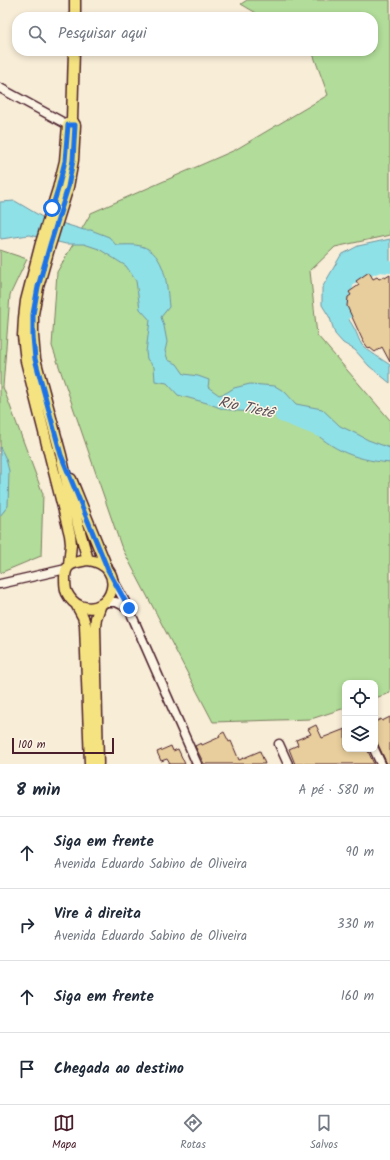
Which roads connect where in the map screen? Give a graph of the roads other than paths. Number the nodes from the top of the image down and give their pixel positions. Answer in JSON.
{"nodes":[{"id":1,"x":75,"y":0,"type":"edge"},
{"id":2,"x":75,"y":12,"type":"edge"},
{"id":3,"x":74,"y":56,"type":"edge"},
{"id":4,"x":0,"y":88,"type":"edge"},
{"id":5,"x":72,"y":123,"type":"junction"},
{"id":6,"x":45,"y":244,"type":"junction"},
{"id":7,"x":61,"y":455,"type":"junction"},
{"id":8,"x":88,"y":560,"type":"junction"},
{"id":9,"x":67,"y":571,"type":"junction"},
{"id":10,"x":110,"y":574,"type":"junction"},
{"id":11,"x":0,"y":584,"type":"edge"},
{"id":12,"x":102,"y":603,"type":"junction"},
{"id":13,"x":76,"y":604,"type":"junction"},
{"id":14,"x":129,"y":608,"type":"junction"},
{"id":15,"x":279,"y":744,"type":"dead end"},
{"id":16,"x":375,"y":752,"type":"edge"},
{"id":17,"x":90,"y":764,"type":"edge"},
{"id":18,"x":98,"y":764,"type":"edge"},
{"id":19,"x":197,"y":764,"type":"edge"},
{"id":20,"x":288,"y":764,"type":"edge"},
{"id":21,"x":381,"y":764,"type":"edge"}],
"edges":[{"from":1,"to":2,"type":"main road"},
{"from":3,"to":5,"type":"main road"},
{"from":4,"to":5,"type":"street"},
{"from":5,"to":6,"type":"main road"},
{"from":6,"to":7,"type":"main road"},
{"from":6,"to":9,"type":"main road"},
{"from":7,"to":8,"type":"main road"},
{"from":7,"to":10,"type":"main road"},
{"from":8,"to":9,"type":"main road"},
{"from":8,"to":10,"type":"main road"},
{"from":9,"to":11,"type":"street"},
{"from":9,"to":13,"type":"main road"},
{"from":10,"to":12,"type":"main road"},
{"from":10,"to":14,"type":"street"},
{"from":12,"to":13,"type":"main road"},
{"from":12,"to":14,"type":"street"},
{"from":12,"to":18,"type":"main road"},
{"from":13,"to":17,"type":"main road"},
{"from":14,"to":19,"type":"street"},
{"from":15,"to":20,"type":"street"},
{"from":16,"to":21,"type":"street"}]}
